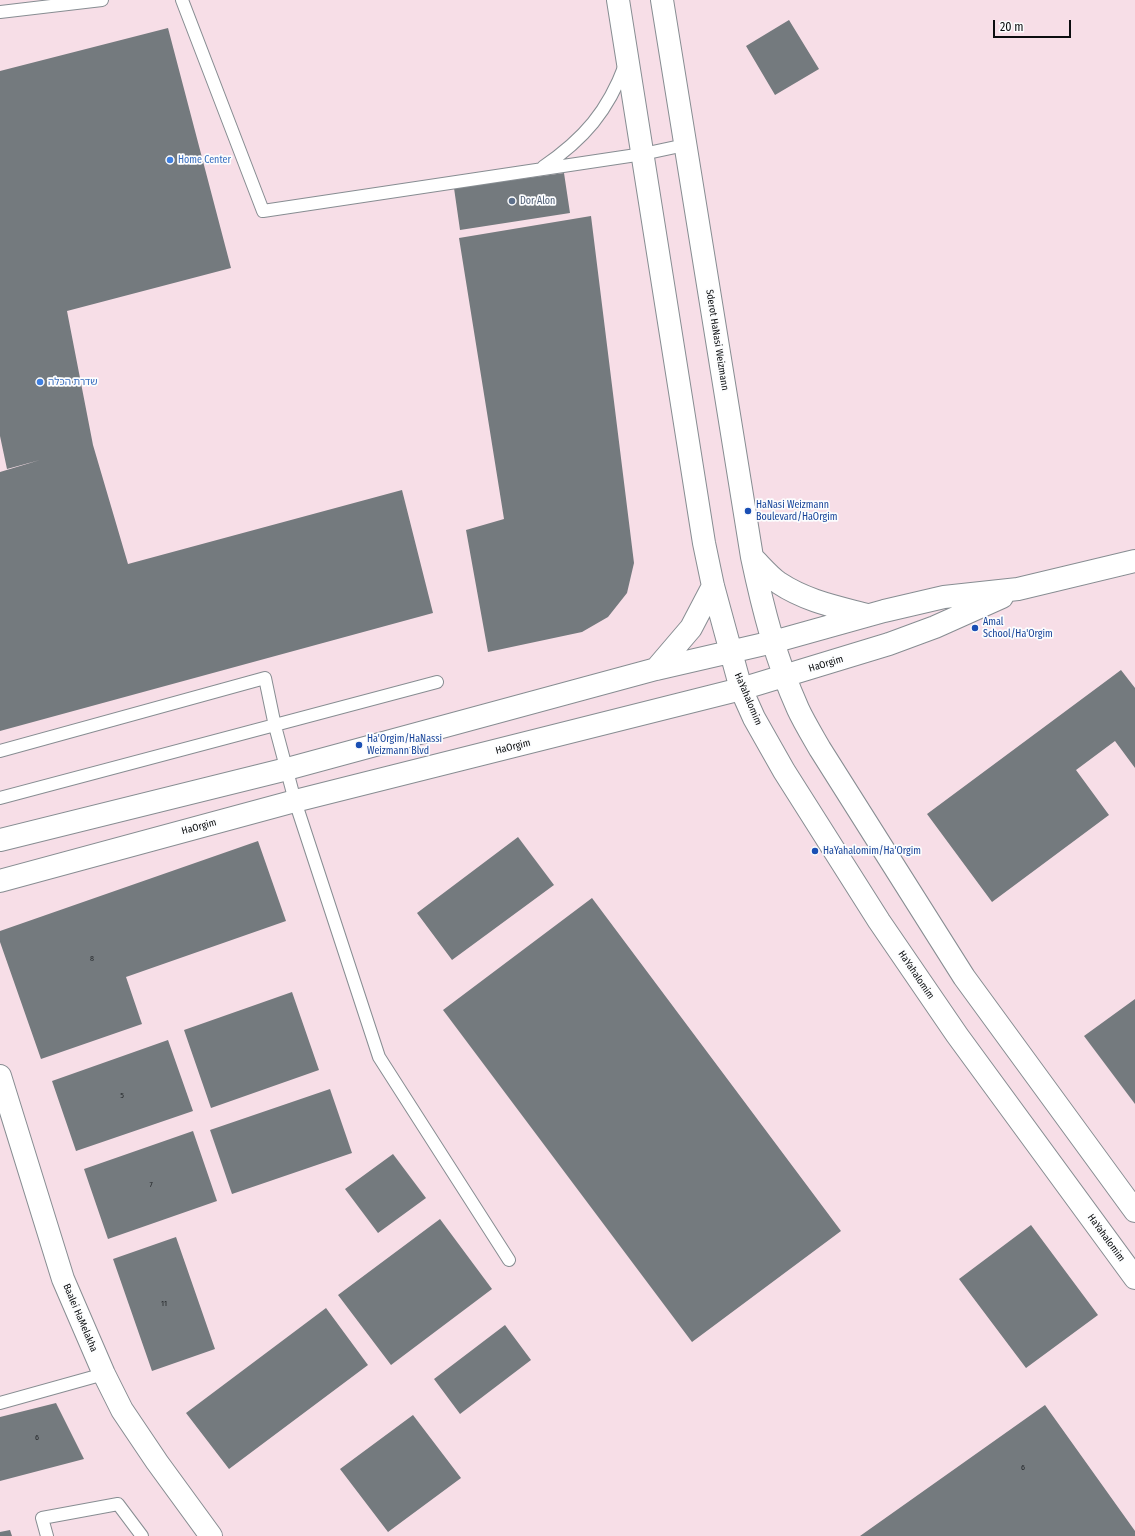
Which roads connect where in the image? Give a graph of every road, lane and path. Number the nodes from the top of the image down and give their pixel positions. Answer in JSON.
{"nodes":[{"id":1,"x":102,"y":0,"type":"edge"},
{"id":2,"x":182,"y":0,"type":"edge"},
{"id":3,"x":618,"y":0,"type":"edge"},
{"id":4,"x":662,"y":0,"type":"edge"},
{"id":5,"x":0,"y":12,"type":"edge"},
{"id":6,"x":628,"y":58,"type":"junction"},
{"id":7,"x":685,"y":145,"type":"junction"},
{"id":8,"x":643,"y":154,"type":"junction"},
{"id":9,"x":541,"y":169,"type":"junction"},
{"id":10,"x":752,"y":557,"type":"junction"},
{"id":11,"x":1135,"y":561,"type":"edge"},
{"id":12,"x":713,"y":586,"type":"junction"},
{"id":13,"x":1018,"y":590,"type":"junction"},
{"id":14,"x":869,"y":615,"type":"junction"},
{"id":15,"x":773,"y":642,"type":"junction"},
{"id":16,"x":730,"y":653,"type":"junction"},
{"id":17,"x":656,"y":669,"type":"junction"},
{"id":18,"x":785,"y":677,"type":"junction"},
{"id":19,"x":437,"y":682,"type":"dead end"},
{"id":20,"x":741,"y":689,"type":"junction"},
{"id":21,"x":275,"y":726,"type":"junction"},
{"id":22,"x":0,"y":752,"type":"edge"},
{"id":23,"x":287,"y":770,"type":"junction"},
{"id":24,"x":0,"y":798,"type":"edge"},
{"id":25,"x":295,"y":801,"type":"junction"},
{"id":26,"x":0,"y":840,"type":"edge"},
{"id":27,"x":0,"y":881,"type":"edge"},
{"id":28,"x":0,"y":1076,"type":"edge"},
{"id":29,"x":1135,"y":1211,"type":"edge"},
{"id":30,"x":509,"y":1260,"type":"dead end"},
{"id":31,"x":1135,"y":1278,"type":"edge"},
{"id":32,"x":104,"y":1374,"type":"junction"},
{"id":33,"x":0,"y":1403,"type":"edge"},
{"id":34,"x":47,"y":1536,"type":"edge"},
{"id":35,"x":142,"y":1536,"type":"edge"},
{"id":36,"x":211,"y":1536,"type":"edge"}],
"edges":[{"from":1,"to":5,"type":"lane"},
{"from":2,"to":9,"type":"lane"},
{"from":3,"to":6,"type":"street"},
{"from":4,"to":7,"type":"street","name":"Sderot HaNasi Weizmann"},
{"from":6,"to":8,"type":"street"},
{"from":6,"to":9,"type":"lane"},
{"from":7,"to":8,"type":"lane"},
{"from":7,"to":10,"type":"street","name":"Sderot HaNasi Weizmann"},
{"from":8,"to":9,"type":"lane"},
{"from":8,"to":12,"type":"street"},
{"from":10,"to":14,"type":"street"},
{"from":10,"to":15,"type":"street","name":"Sderot HaNasi Weizmann"},
{"from":11,"to":13,"type":"street","name":"HaOrgim"},
{"from":12,"to":16,"type":"street"},
{"from":12,"to":17,"type":"street"},
{"from":13,"to":14,"type":"street","name":"HaOrgim"},
{"from":13,"to":18,"type":"street","name":"HaOrgim"},
{"from":14,"to":15,"type":"street","name":"HaOrgim"},
{"from":15,"to":16,"type":"street","name":"HaOrgim"},
{"from":15,"to":18,"type":"street","name":"Sderot HaNasi Weizmann"},
{"from":16,"to":17,"type":"street","name":"HaOrgim"},
{"from":16,"to":20,"type":"street","name":"HaYahalomim"},
{"from":17,"to":23,"type":"street","name":"HaOrgim"},
{"from":18,"to":20,"type":"street","name":"HaOrgim"},
{"from":18,"to":29,"type":"street"},
{"from":19,"to":21,"type":"lane"},
{"from":20,"to":25,"type":"street","name":"HaOrgim"},
{"from":20,"to":31,"type":"street","name":"HaYahalomim"},
{"from":21,"to":22,"type":"lane"},
{"from":21,"to":23,"type":"lane"},
{"from":21,"to":24,"type":"lane"},
{"from":23,"to":25,"type":"lane"},
{"from":23,"to":26,"type":"street","name":"HaOrgim"},
{"from":25,"to":27,"type":"street","name":"HaOrgim"},
{"from":25,"to":30,"type":"lane"},
{"from":28,"to":32,"type":"street","name":"Baalei HaMelakha"},
{"from":32,"to":33,"type":"lane"},
{"from":32,"to":36,"type":"street","name":"Baalei HaMelakha"},
{"from":34,"to":35,"type":"lane"}]}
